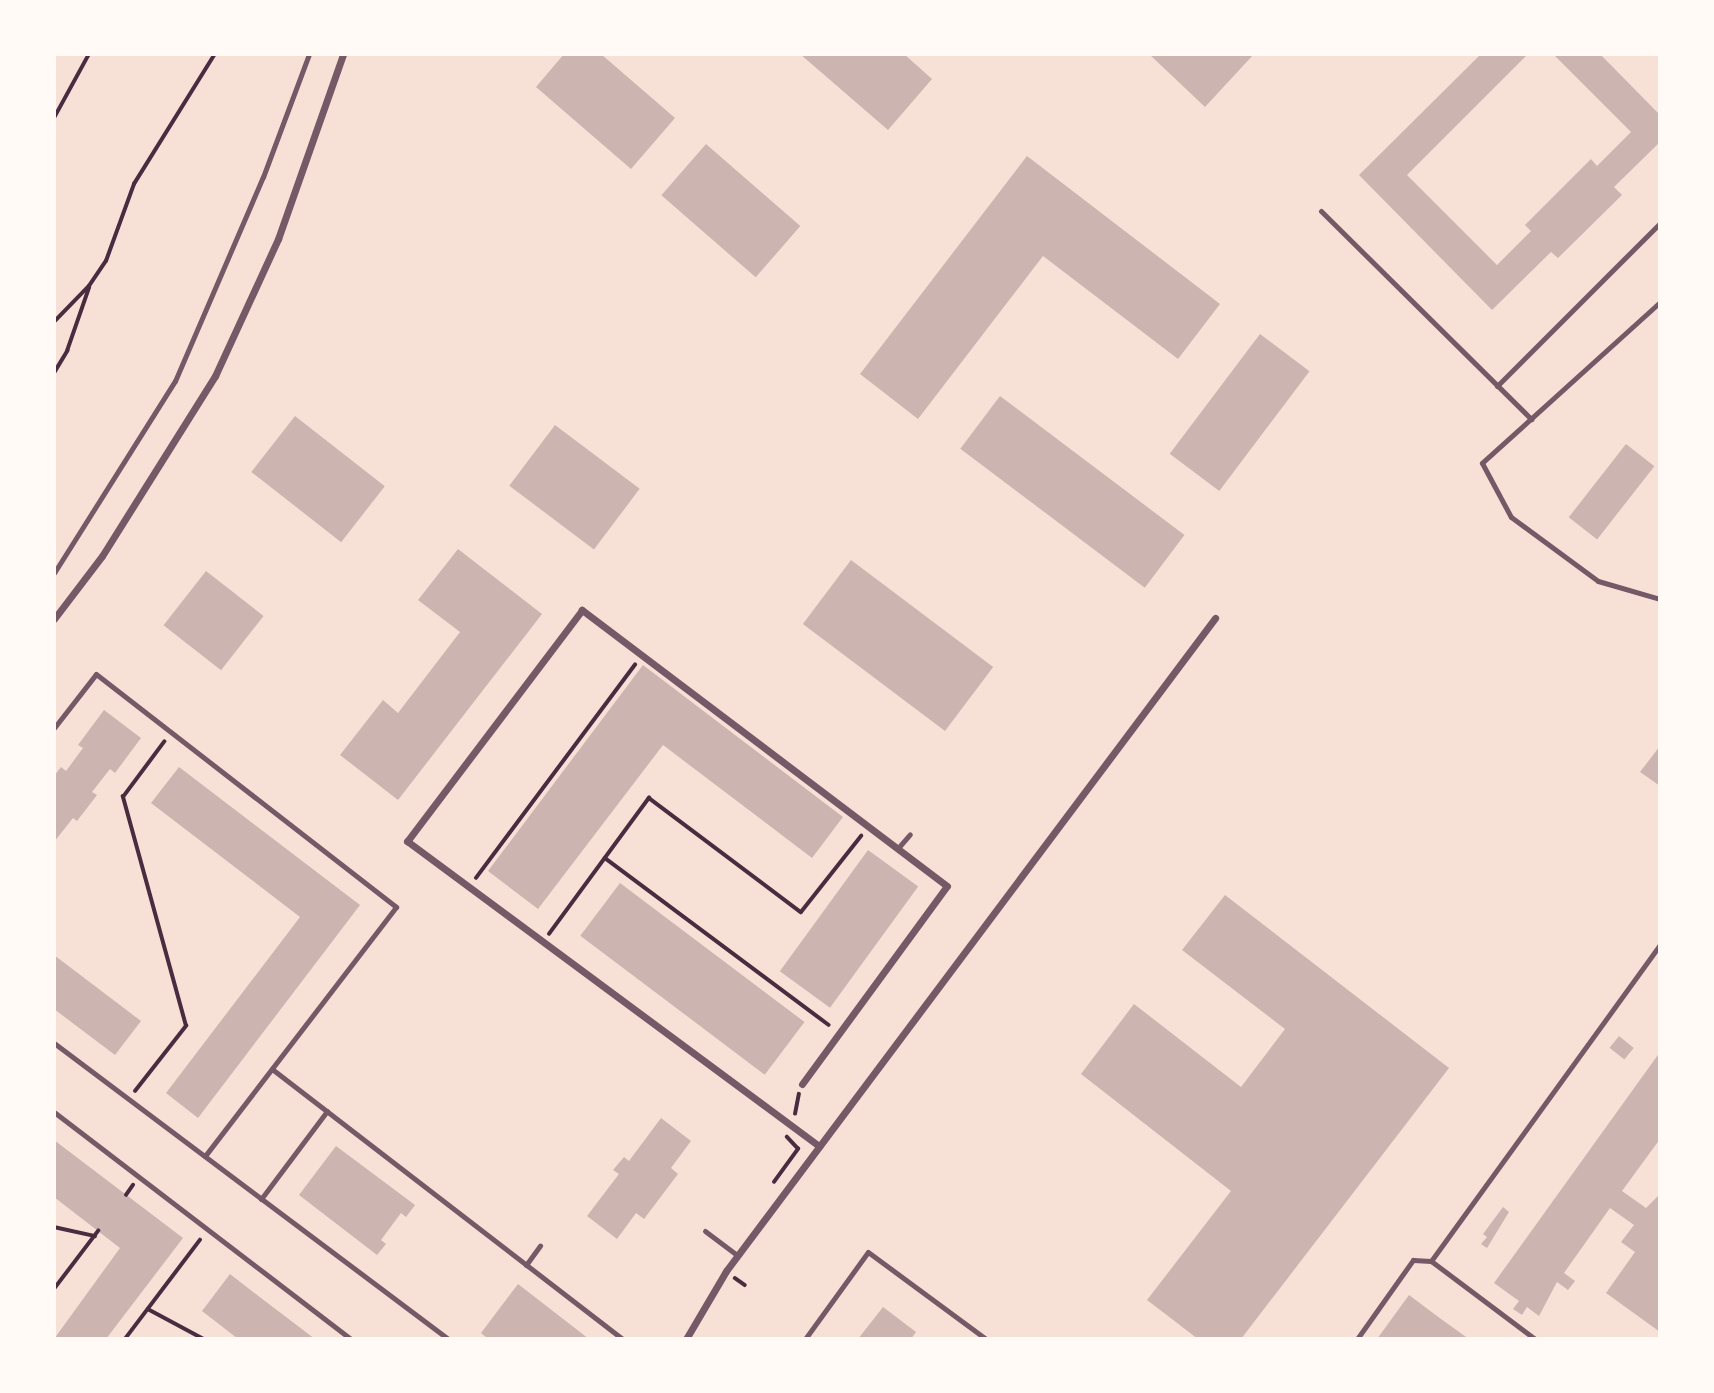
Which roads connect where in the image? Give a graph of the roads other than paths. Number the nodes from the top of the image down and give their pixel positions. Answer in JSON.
{"nodes":[{"id":1,"x":309,"y":54,"type":"edge"},
{"id":2,"x":343,"y":54,"type":"edge"},
{"id":3,"x":1321,"y":211,"type":"dead end"},
{"id":4,"x":1660,"y":223,"type":"edge"},
{"id":5,"x":1660,"y":302,"type":"edge"},
{"id":6,"x":1497,"y":386,"type":"junction"},
{"id":7,"x":1531,"y":419,"type":"junction"},
{"id":8,"x":54,"y":573,"type":"edge"},
{"id":9,"x":1660,"y":599,"type":"edge"},
{"id":10,"x":1215,"y":618,"type":"dead end"},
{"id":11,"x":54,"y":619,"type":"edge"},
{"id":12,"x":54,"y":728,"type":"edge"},
{"id":13,"x":910,"y":834,"type":"dead end"},
{"id":14,"x":898,"y":848,"type":"junction"},
{"id":15,"x":1660,"y":945,"type":"edge"},
{"id":16,"x":54,"y":1043,"type":"edge"},
{"id":17,"x":272,"y":1069,"type":"junction"},
{"id":18,"x":802,"y":1084,"type":"road end"},
{"id":19,"x":327,"y":1111,"type":"junction"},
{"id":20,"x":54,"y":1112,"type":"edge"},
{"id":21,"x":819,"y":1146,"type":"junction"},
{"id":22,"x":205,"y":1156,"type":"junction"},
{"id":23,"x":261,"y":1199,"type":"junction"},
{"id":24,"x":705,"y":1231,"type":"dead end"},
{"id":25,"x":540,"y":1246,"type":"dead end"},
{"id":26,"x":737,"y":1255,"type":"junction"},
{"id":27,"x":1431,"y":1261,"type":"junction"},
{"id":28,"x":526,"y":1265,"type":"junction"},
{"id":29,"x":351,"y":1339,"type":"edge"},
{"id":30,"x":447,"y":1339,"type":"edge"},
{"id":31,"x":622,"y":1339,"type":"edge"},
{"id":32,"x":686,"y":1339,"type":"edge"},
{"id":33,"x":805,"y":1339,"type":"edge"},
{"id":34,"x":986,"y":1339,"type":"edge"},
{"id":35,"x":1357,"y":1339,"type":"edge"},
{"id":36,"x":1535,"y":1339,"type":"edge"}],
"edges":[{"from":1,"to":8,"type":"lane"},
{"from":2,"to":11,"type":"street"},
{"from":3,"to":6,"type":"lane"},
{"from":4,"to":6,"type":"lane"},
{"from":5,"to":7,"type":"lane"},
{"from":6,"to":7,"type":"lane"},
{"from":7,"to":9,"type":"lane"},
{"from":10,"to":21,"type":"street"},
{"from":12,"to":17,"type":"lane"},
{"from":13,"to":14,"type":"lane"},
{"from":14,"to":18,"type":"street"},
{"from":14,"to":21,"type":"street"},
{"from":15,"to":27,"type":"lane"},
{"from":16,"to":22,"type":"lane"},
{"from":17,"to":19,"type":"lane"},
{"from":17,"to":22,"type":"lane"},
{"from":19,"to":23,"type":"lane"},
{"from":19,"to":28,"type":"lane"},
{"from":20,"to":29,"type":"lane"},
{"from":21,"to":26,"type":"street"},
{"from":22,"to":23,"type":"lane"},
{"from":23,"to":30,"type":"lane"},
{"from":24,"to":26,"type":"lane"},
{"from":25,"to":28,"type":"lane"},
{"from":26,"to":32,"type":"street"},
{"from":27,"to":35,"type":"lane"},
{"from":27,"to":36,"type":"lane"},
{"from":28,"to":31,"type":"lane"},
{"from":33,"to":34,"type":"lane"}]}
